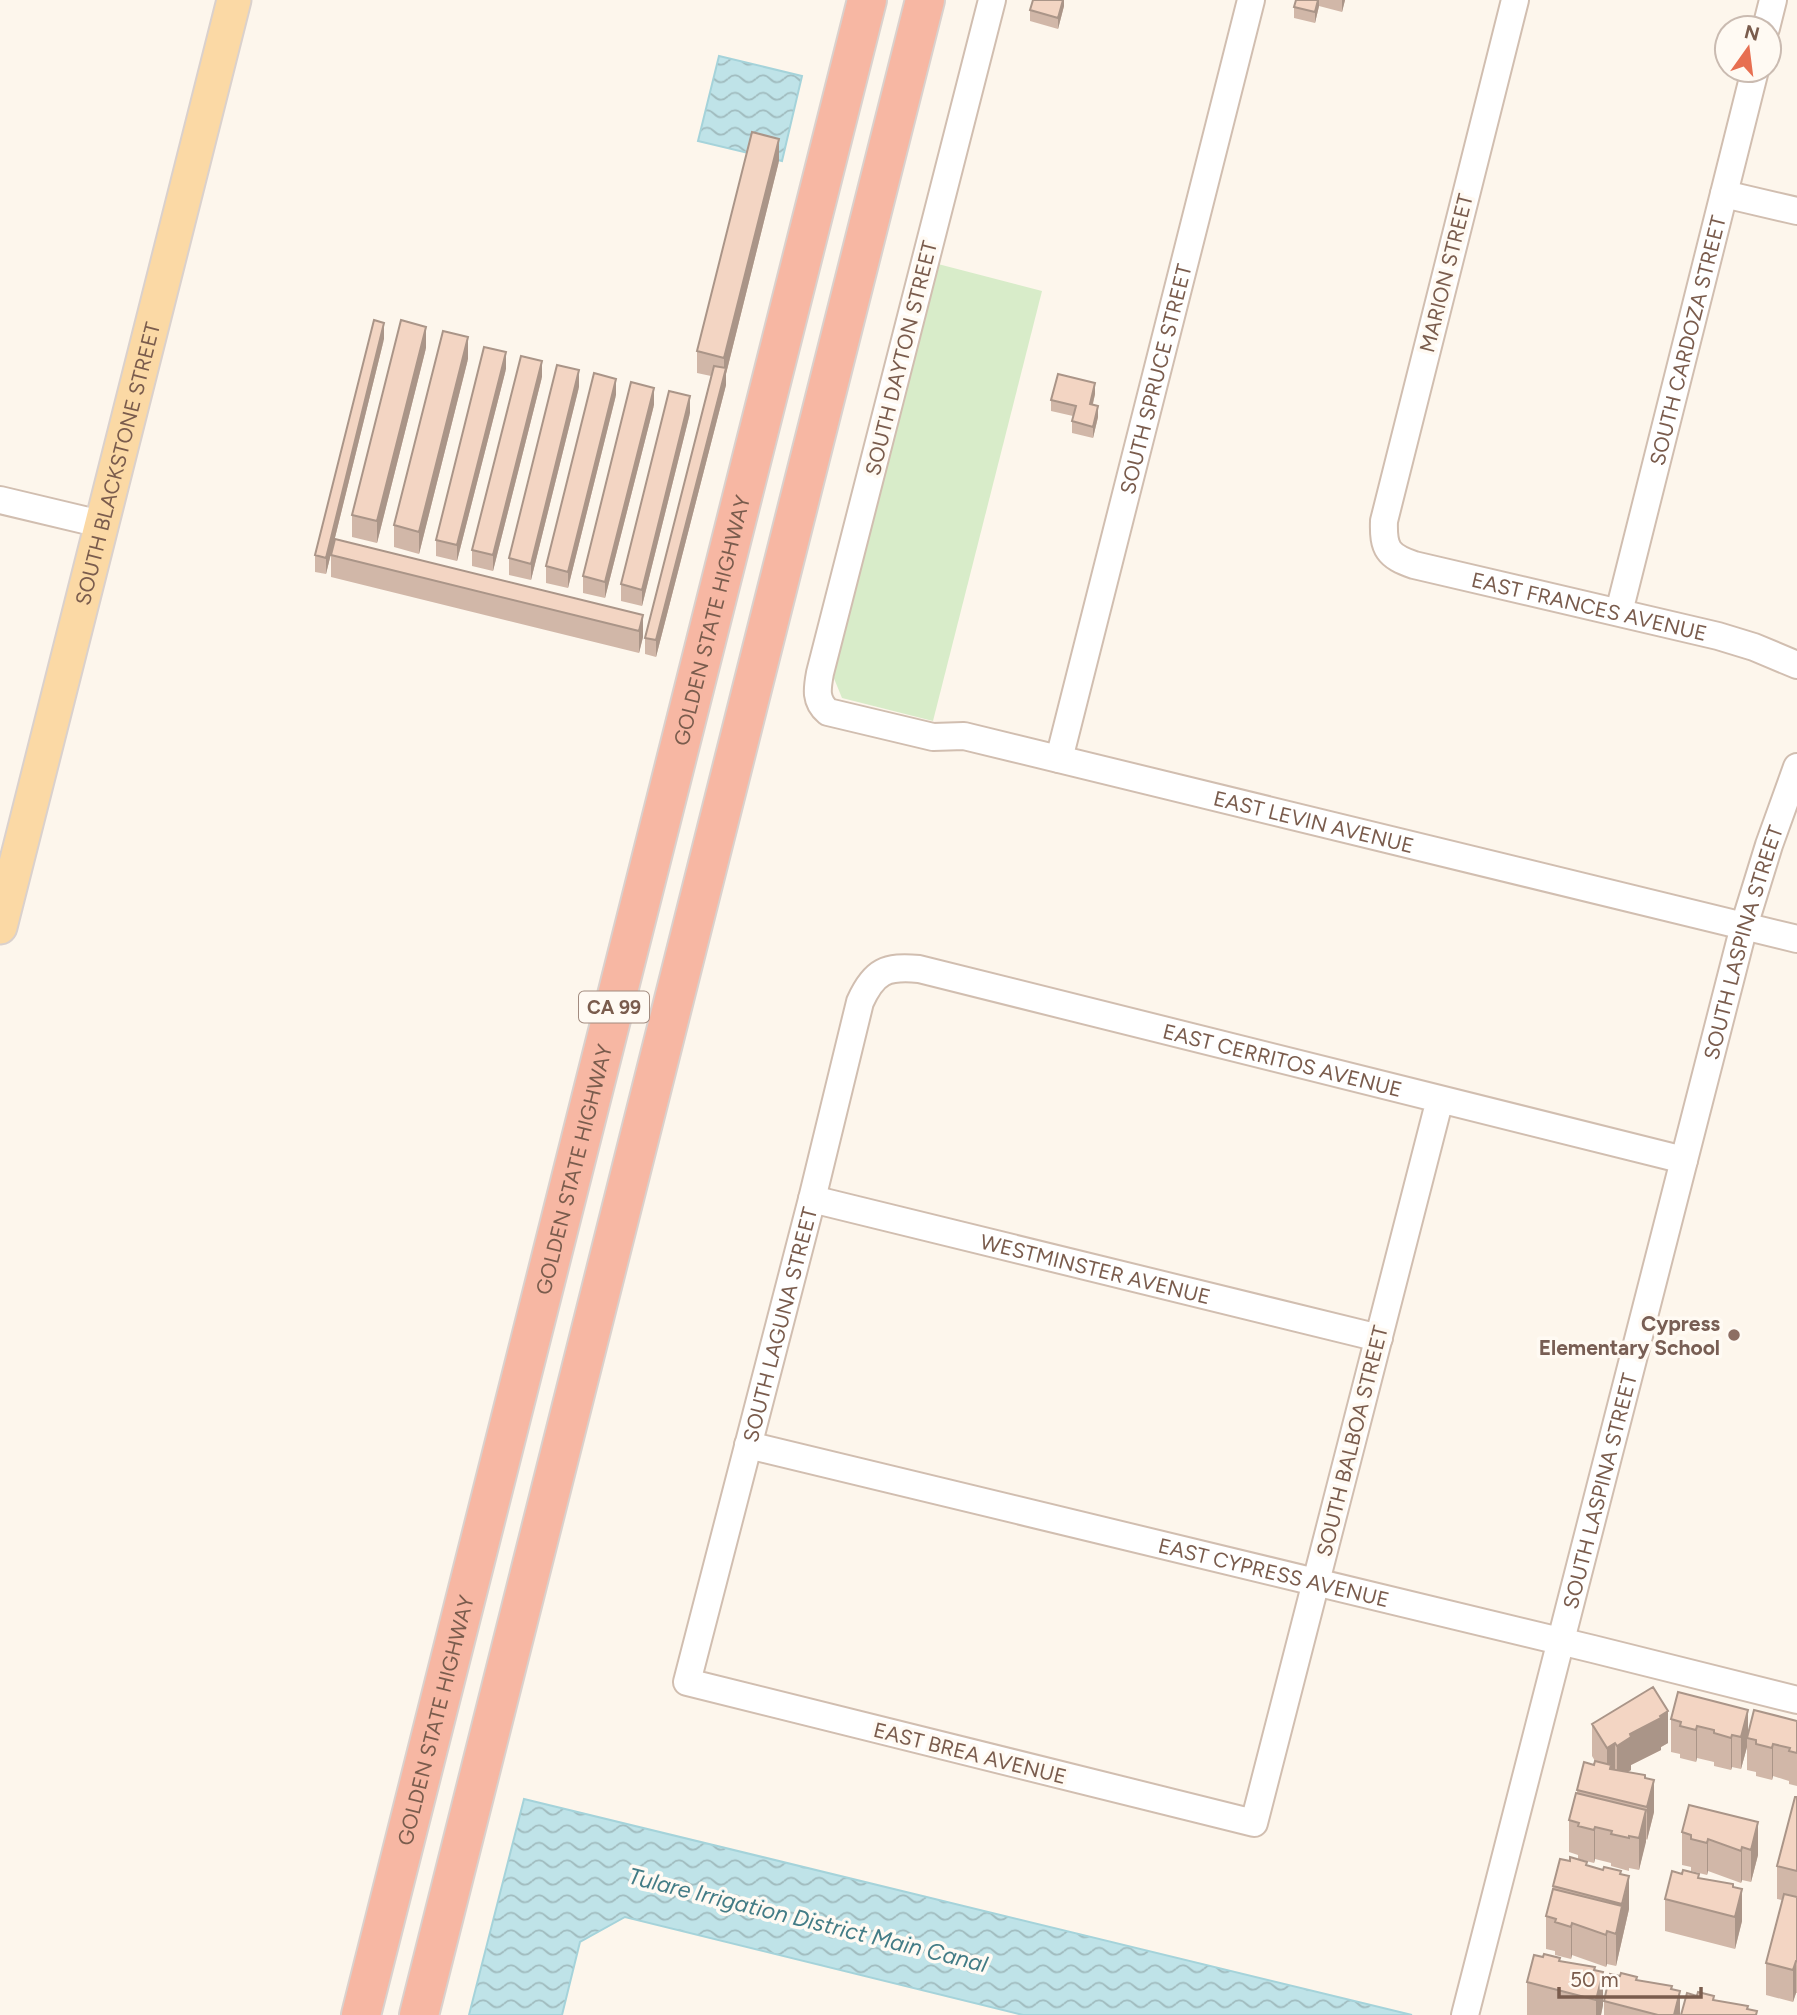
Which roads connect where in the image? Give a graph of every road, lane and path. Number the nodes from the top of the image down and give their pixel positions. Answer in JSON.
{"nodes":[{"id":1,"x":234,"y":0,"type":"edge"},
{"id":2,"x":867,"y":0,"type":"edge"},
{"id":3,"x":925,"y":0,"type":"edge"},
{"id":4,"x":992,"y":0,"type":"edge"},
{"id":5,"x":1251,"y":0,"type":"edge"},
{"id":6,"x":1515,"y":0,"type":"edge"},
{"id":7,"x":1752,"y":84,"type":"edge"},
{"id":8,"x":1724,"y":194,"type":"junction"},
{"id":9,"x":1797,"y":211,"type":"edge"},
{"id":10,"x":0,"y":500,"type":"edge"},
{"id":11,"x":101,"y":524,"type":"junction"},
{"id":12,"x":1386,"y":547,"type":"joint"},
{"id":13,"x":1619,"y":612,"type":"junction"},
{"id":14,"x":1797,"y":665,"type":"edge"},
{"id":15,"x":828,"y":712,"type":"joint"},
{"id":16,"x":1059,"y":759,"type":"junction"},
{"id":17,"x":1797,"y":767,"type":"edge"},
{"id":18,"x":1744,"y":926,"type":"junction"},
{"id":19,"x":0,"y":927,"type":"edge"},
{"id":20,"x":1797,"y":939,"type":"edge"},
{"id":21,"x":882,"y":972,"type":"joint"},
{"id":22,"x":1440,"y":1099,"type":"junction"},
{"id":23,"x":1684,"y":1160,"type":"junction"},
{"id":24,"x":812,"y":1199,"type":"junction"},
{"id":25,"x":1379,"y":1338,"type":"junction"},
{"id":26,"x":748,"y":1445,"type":"junction"},
{"id":27,"x":1316,"y":1582,"type":"junction"},
{"id":28,"x":1562,"y":1642,"type":"junction"},
{"id":29,"x":687,"y":1682,"type":"joint"},
{"id":30,"x":1797,"y":1700,"type":"edge"},
{"id":31,"x":1254,"y":1824,"type":"joint"},
{"id":32,"x":361,"y":2015,"type":"edge"},
{"id":33,"x":419,"y":2015,"type":"edge"},
{"id":34,"x":1465,"y":2015,"type":"edge"}],
"edges":[{"from":1,"to":11,"type":"main road","name":"SOUTH BLACKSTONE STREET"},
{"from":2,"to":32,"type":"highway","name":"GOLDEN STATE HIGHWAY","number":"CA 99"},
{"from":3,"to":33,"type":"highway","number":"CA 99"},
{"from":4,"to":15,"type":"street","name":"SOUTH DAYTON STREET"},
{"from":5,"to":16,"type":"street","name":"SOUTH SPRUCE STREET"},
{"from":6,"to":12,"type":"street","name":"MARION STREET"},
{"from":7,"to":8,"type":"street","name":"SOUTH CARDOZA STREET"},
{"from":8,"to":9,"type":"street"},
{"from":8,"to":13,"type":"street","name":"SOUTH CARDOZA STREET"},
{"from":10,"to":11,"type":"street"},
{"from":11,"to":19,"type":"main road","name":"SOUTH BLACKSTONE STREET"},
{"from":12,"to":13,"type":"street","name":"EAST FRANCES AVENUE"},
{"from":13,"to":14,"type":"street","name":"EAST FRANCES AVENUE"},
{"from":15,"to":16,"type":"street","name":"EAST LEVIN AVENUE"},
{"from":16,"to":18,"type":"street","name":"EAST LEVIN AVENUE"},
{"from":17,"to":18,"type":"street","name":"SOUTH LASPINA STREET"},
{"from":18,"to":20,"type":"street","name":"EAST LEVIN AVENUE"},
{"from":18,"to":23,"type":"street","name":"SOUTH LASPINA STREET"},
{"from":21,"to":22,"type":"street","name":"EAST CERRITOS AVENUE"},
{"from":21,"to":24,"type":"street","name":"SOUTH LAGUNA STREET"},
{"from":22,"to":23,"type":"street","name":"EAST CERRITOS AVENUE"},
{"from":22,"to":25,"type":"street","name":"SOUTH BALBOA STREET"},
{"from":23,"to":28,"type":"street","name":"SOUTH LASPINA STREET"},
{"from":24,"to":25,"type":"street","name":"WESTMINSTER AVENUE"},
{"from":24,"to":26,"type":"street","name":"SOUTH LAGUNA STREET"},
{"from":25,"to":27,"type":"street","name":"SOUTH BALBOA STREET"},
{"from":26,"to":27,"type":"street","name":"EAST CYPRESS AVENUE"},
{"from":26,"to":29,"type":"street","name":"SOUTH LAGUNA STREET"},
{"from":27,"to":28,"type":"street","name":"EAST CYPRESS AVENUE"},
{"from":27,"to":31,"type":"street","name":"SOUTH BALBOA STREET"},
{"from":28,"to":30,"type":"street","name":"EAST CYPRESS AVENUE"},
{"from":28,"to":34,"type":"street","name":"SOUTH LASPINA STREET"},
{"from":29,"to":31,"type":"street","name":"EAST BREA AVENUE"}]}
